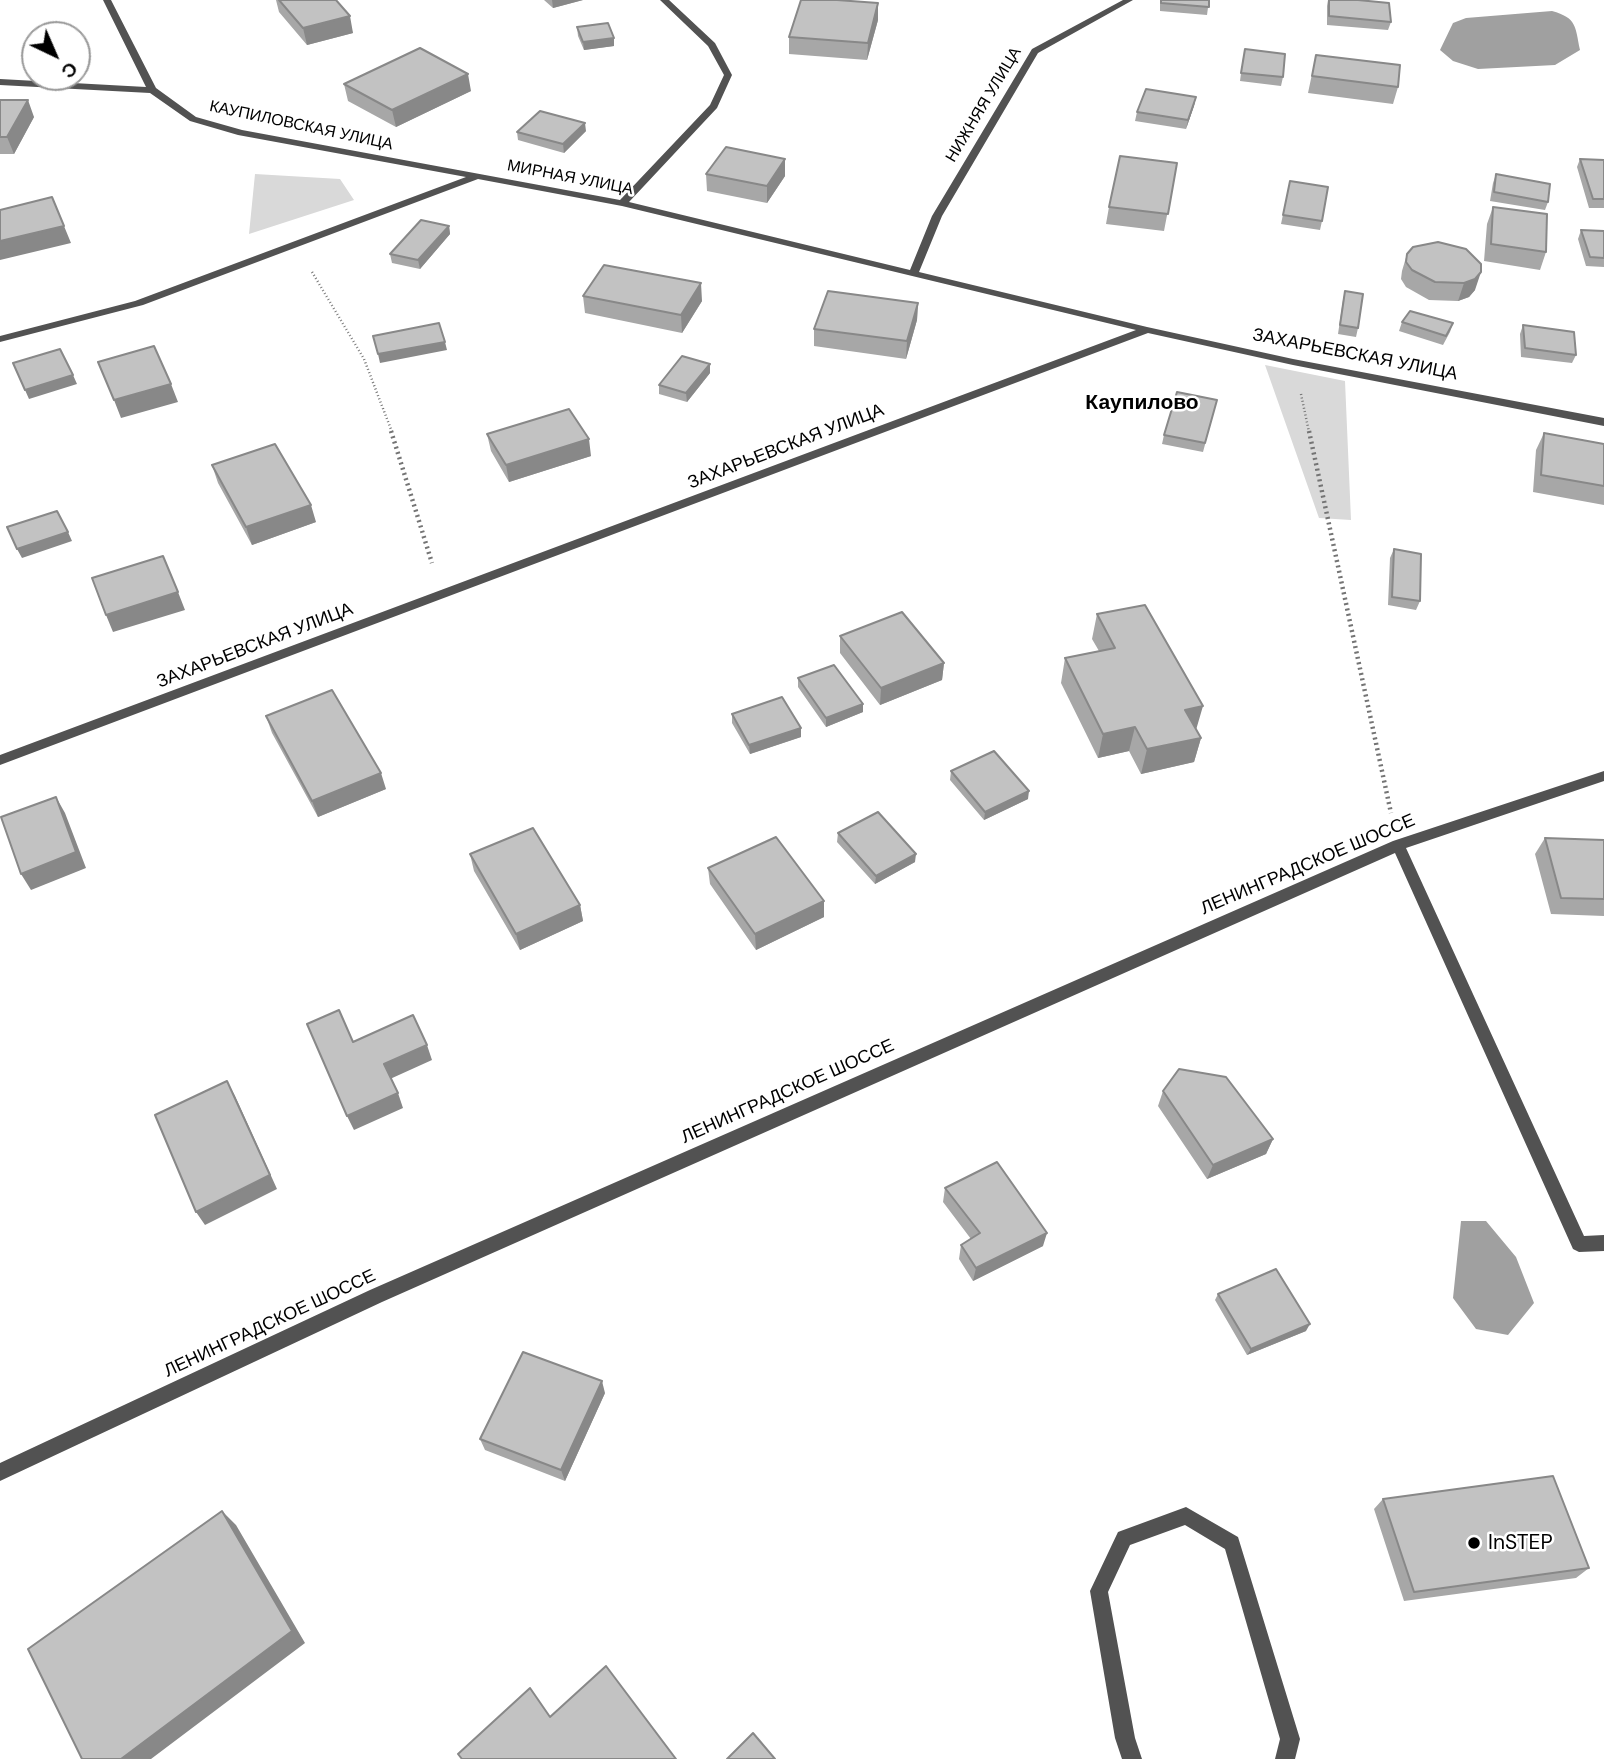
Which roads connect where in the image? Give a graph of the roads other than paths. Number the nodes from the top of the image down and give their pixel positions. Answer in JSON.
{"nodes":[{"id":1,"x":107,"y":0,"type":"edge"},
{"id":2,"x":664,"y":0,"type":"edge"},
{"id":3,"x":1129,"y":0,"type":"edge"},
{"id":4,"x":0,"y":82,"type":"edge"},
{"id":5,"x":152,"y":90,"type":"junction"},
{"id":6,"x":478,"y":177,"type":"junction"},
{"id":7,"x":622,"y":203,"type":"junction"},
{"id":8,"x":914,"y":272,"type":"junction"},
{"id":9,"x":1147,"y":330,"type":"junction"},
{"id":10,"x":0,"y":338,"type":"edge"},
{"id":11,"x":1604,"y":422,"type":"edge"},
{"id":12,"x":0,"y":760,"type":"edge"},
{"id":13,"x":1604,"y":776,"type":"edge"},
{"id":14,"x":1398,"y":845,"type":"junction"},
{"id":15,"x":1604,"y":1243,"type":"edge"},
{"id":16,"x":0,"y":1472,"type":"edge"},
{"id":17,"x":1132,"y":1759,"type":"edge"},
{"id":18,"x":1285,"y":1759,"type":"edge"}],
"edges":[{"from":1,"to":5,"type":"street"},
{"from":2,"to":7,"type":"street"},
{"from":3,"to":8,"type":"street","name":"НИЖНЯЯ УЛИЦА"},
{"from":4,"to":5,"type":"street"},
{"from":5,"to":6,"type":"street","name":"КАУПИЛОВСКАЯ УЛИЦА"},
{"from":6,"to":7,"type":"street","name":"МИРНАЯ УЛИЦА"},
{"from":6,"to":10,"type":"street"},
{"from":7,"to":8,"type":"street","name":"МИРНАЯ УЛИЦА"},
{"from":8,"to":9,"type":"street","name":"МИРНАЯ УЛИЦА"},
{"from":9,"to":11,"type":"street","name":"ЗАХАРЬЕВСКАЯ УЛИЦА"},
{"from":9,"to":12,"type":"street","name":"ЗАХАРЬЕВСКАЯ УЛИЦА"},
{"from":13,"to":14,"type":"street","name":"ЛЕНИНГРАДСКОЕ ШОССЕ"},
{"from":14,"to":15,"type":"street"},
{"from":14,"to":16,"type":"street","name":"ЛЕНИНГРАДСКОЕ ШОССЕ"},
{"from":17,"to":18,"type":"street"}]}
